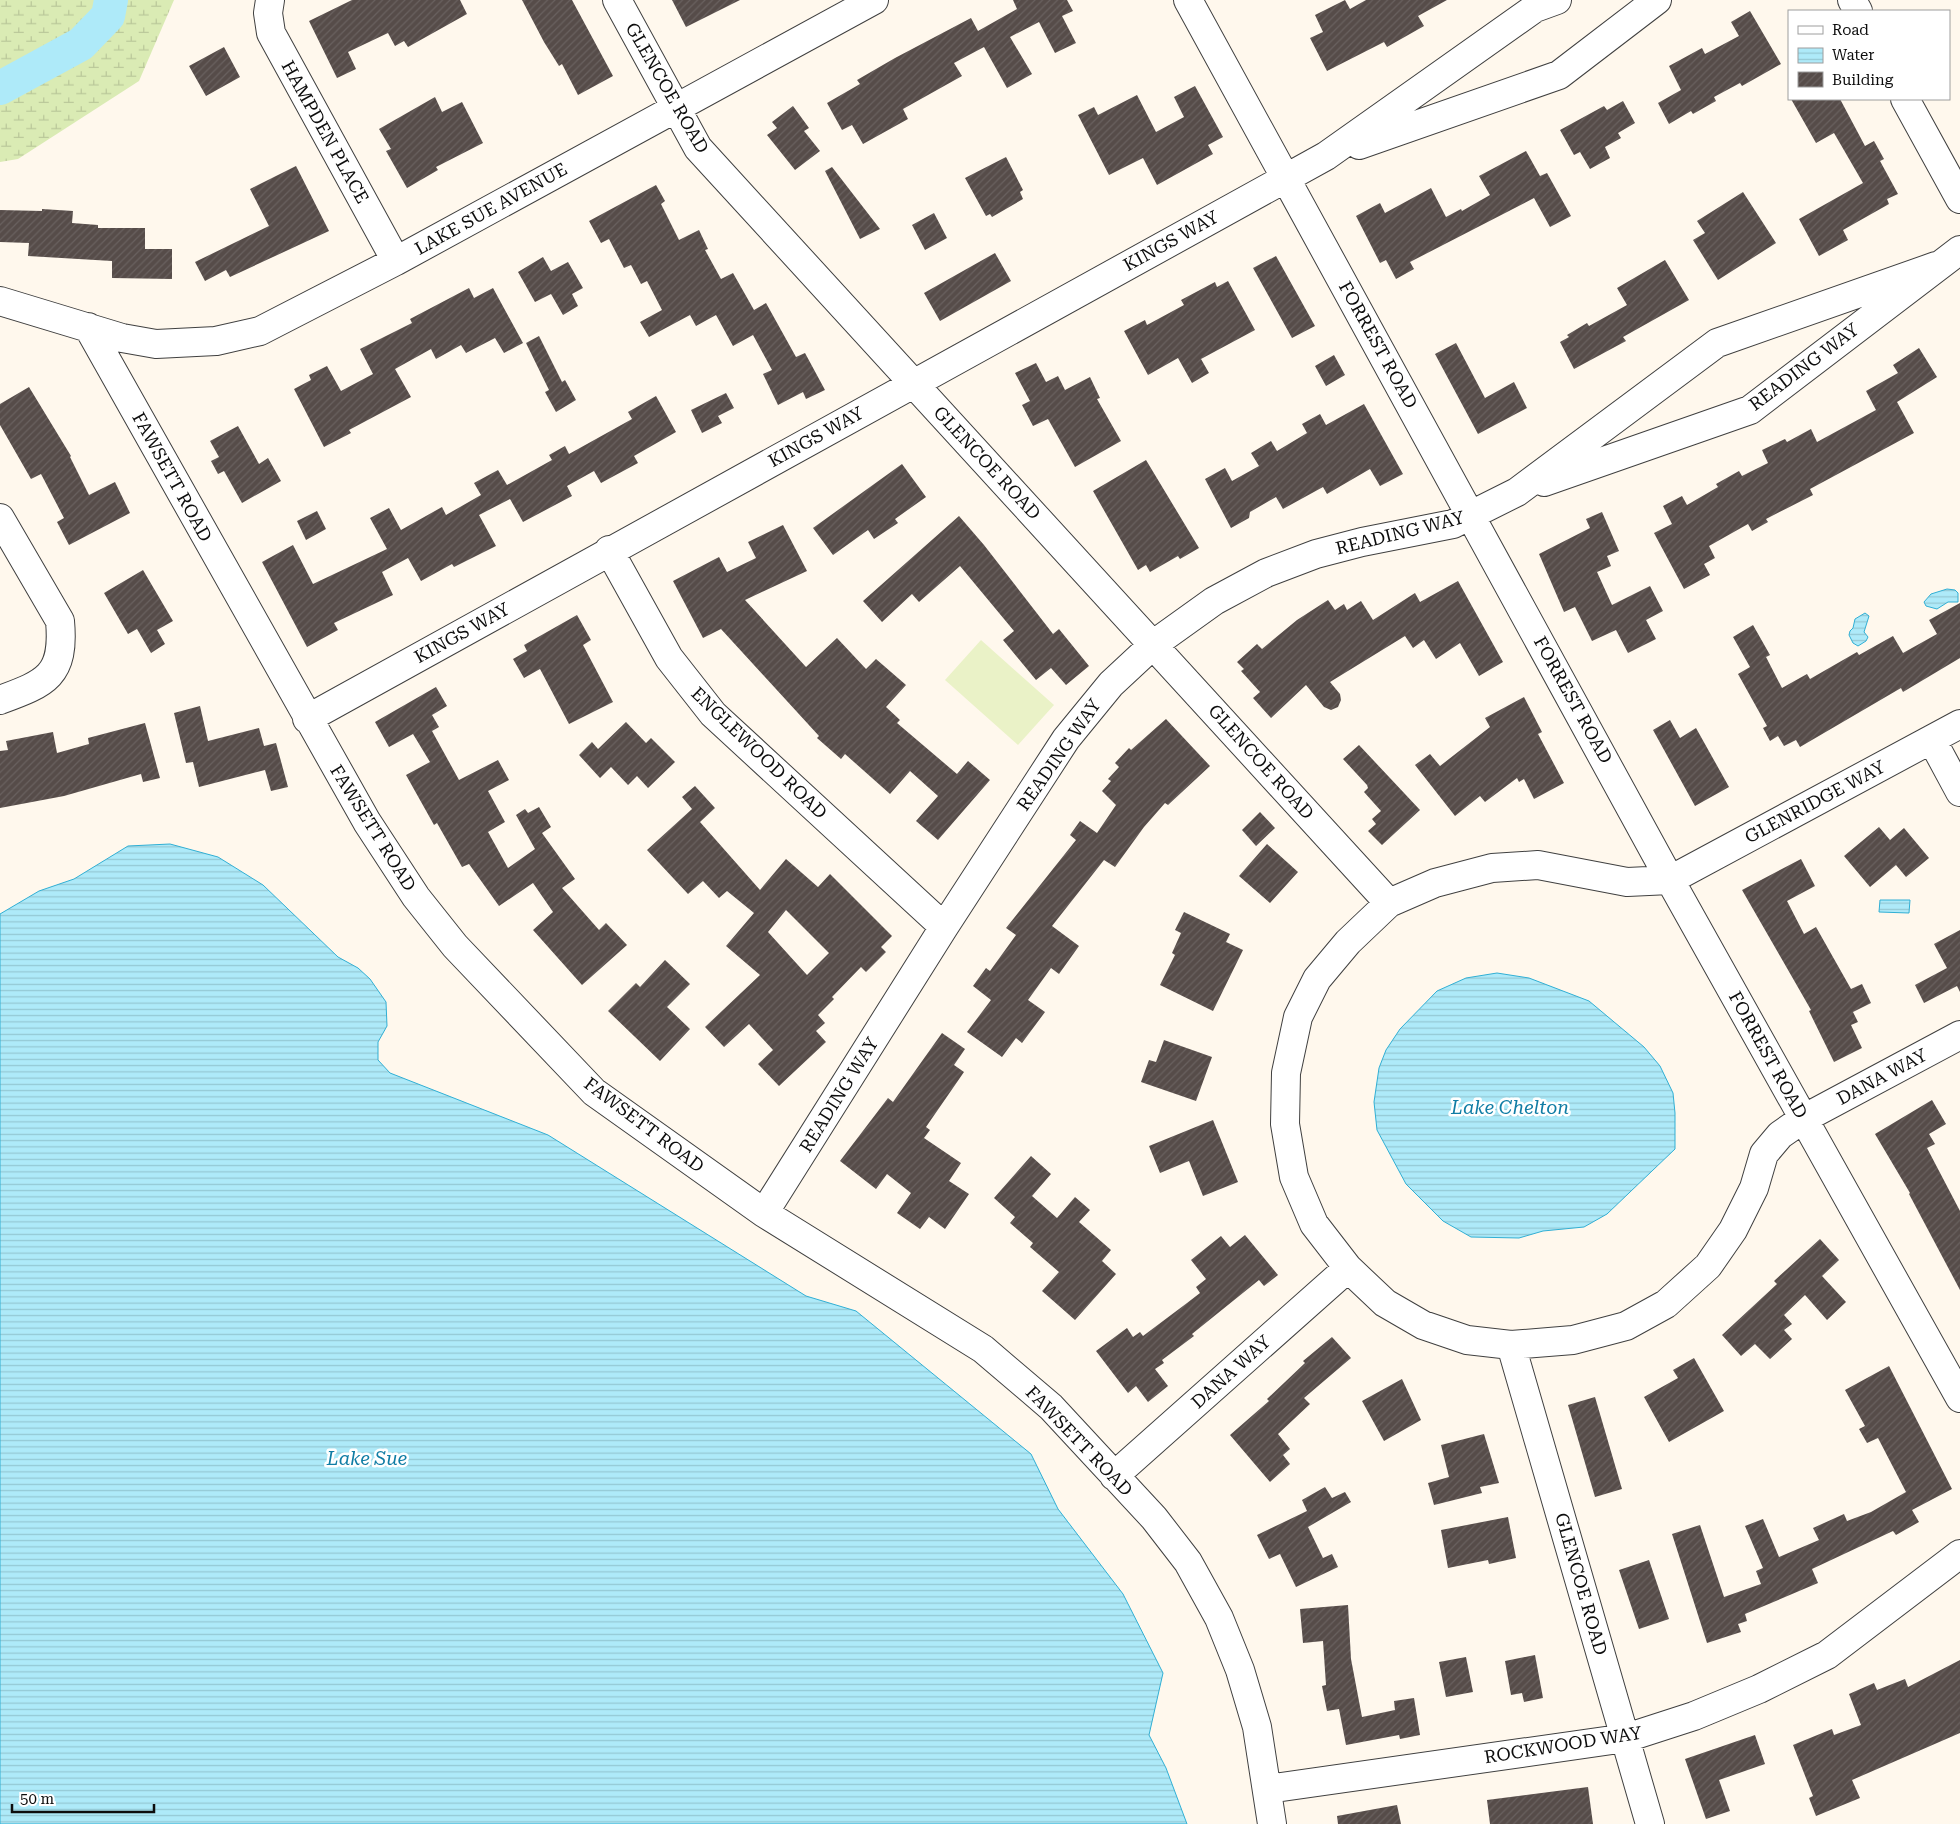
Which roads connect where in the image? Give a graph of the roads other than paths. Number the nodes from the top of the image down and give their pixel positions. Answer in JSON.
{"nodes":[{"id":1,"x":270,"y":0,"type":"edge"},
{"id":2,"x":617,"y":0,"type":"edge"},
{"id":3,"x":874,"y":0,"type":"edge"},
{"id":4,"x":1188,"y":0,"type":"edge"},
{"id":5,"x":1557,"y":0,"type":"edge"},
{"id":6,"x":1657,"y":0,"type":"edge"},
{"id":7,"x":1906,"y":100,"type":"edge"},
{"id":8,"x":676,"y":108,"type":"junction"},
{"id":9,"x":1326,"y":156,"type":"junction"},
{"id":10,"x":1286,"y":178,"type":"junction"},
{"id":11,"x":1960,"y":199,"type":"edge"},
{"id":12,"x":1960,"y":250,"type":"edge"},
{"id":13,"x":396,"y":261,"type":"junction"},
{"id":14,"x":1936,"y":266,"type":"junction"},
{"id":15,"x":0,"y":301,"type":"edge"},
{"id":16,"x":88,"y":328,"type":"junction"},
{"id":17,"x":914,"y":383,"type":"junction"},
{"id":18,"x":1517,"y":492,"type":"junction"},
{"id":19,"x":1472,"y":516,"type":"junction"},
{"id":20,"x":0,"y":518,"type":"edge"},
{"id":21,"x":609,"y":550,"type":"junction"},
{"id":22,"x":1154,"y":644,"type":"junction"},
{"id":23,"x":0,"y":700,"type":"edge"},
{"id":24,"x":307,"y":719,"type":"junction"},
{"id":25,"x":1960,"y":724,"type":"edge"},
{"id":26,"x":1932,"y":740,"type":"junction"},
{"id":27,"x":1960,"y":792,"type":"edge"},
{"id":28,"x":1670,"y":880,"type":"junction"},
{"id":29,"x":1389,"y":903,"type":"junction"},
{"id":30,"x":944,"y":927,"type":"junction"},
{"id":31,"x":1960,"y":1035,"type":"edge"},
{"id":32,"x":1803,"y":1119,"type":"junction"},
{"id":33,"x":764,"y":1213,"type":"junction"},
{"id":34,"x":1348,"y":1268,"type":"junction"},
{"id":35,"x":1511,"y":1345,"type":"junction"},
{"id":36,"x":1960,"y":1398,"type":"edge"},
{"id":37,"x":1114,"y":1476,"type":"junction"},
{"id":38,"x":1960,"y":1554,"type":"edge"},
{"id":39,"x":1626,"y":1738,"type":"junction"},
{"id":40,"x":1268,"y":1788,"type":"junction"},
{"id":41,"x":1272,"y":1824,"type":"edge"},
{"id":42,"x":1650,"y":1824,"type":"edge"}],
"edges":[{"from":1,"to":13,"type":"street","name":"HAMPDEN PLACE"},
{"from":2,"to":8,"type":"street","name":"GLENCOE ROAD"},
{"from":3,"to":8,"type":"street","name":"LAKE SUE AVENUE"},
{"from":4,"to":10,"type":"street","name":"FORREST ROAD"},
{"from":5,"to":9,"type":"street","name":"KINGS WAY"},
{"from":6,"to":9,"type":"street","name":"KINGS WAY"},
{"from":7,"to":11,"type":"street"},
{"from":8,"to":13,"type":"street","name":"LAKE SUE AVENUE"},
{"from":8,"to":17,"type":"street","name":"GLENCOE ROAD"},
{"from":9,"to":10,"type":"street","name":"KINGS WAY"},
{"from":10,"to":17,"type":"street","name":"KINGS WAY"},
{"from":10,"to":19,"type":"street","name":"FORREST ROAD"},
{"from":12,"to":14,"type":"street","name":"READING WAY"},
{"from":13,"to":16,"type":"street","name":"LAKE SUE AVENUE"},
{"from":14,"to":18,"type":"street","name":"READING WAY"},
{"from":14,"to":18,"type":"street","name":"READING WAY"},
{"from":15,"to":16,"type":"street","name":"LAKE SUE AVENUE"},
{"from":16,"to":24,"type":"street","name":"FAWSETT ROAD"},
{"from":17,"to":21,"type":"street","name":"KINGS WAY"},
{"from":17,"to":22,"type":"street","name":"GLENCOE ROAD"},
{"from":18,"to":19,"type":"street","name":"READING WAY"},
{"from":19,"to":22,"type":"street","name":"READING WAY"},
{"from":19,"to":28,"type":"street","name":"FORREST ROAD"},
{"from":20,"to":23,"type":"street"},
{"from":21,"to":24,"type":"street","name":"KINGS WAY"},
{"from":21,"to":30,"type":"street","name":"ENGLEWOOD ROAD"},
{"from":22,"to":29,"type":"street","name":"GLENCOE ROAD"},
{"from":22,"to":30,"type":"street","name":"READING WAY"},
{"from":24,"to":33,"type":"street","name":"FAWSETT ROAD"},
{"from":25,"to":26,"type":"street","name":"GLENRIDGE WAY"},
{"from":26,"to":27,"type":"street"},
{"from":26,"to":28,"type":"street","name":"GLENRIDGE WAY"},
{"from":28,"to":29,"type":"street"},
{"from":28,"to":32,"type":"street","name":"FORREST ROAD"},
{"from":29,"to":34,"type":"street","name":"DANA WAY"},
{"from":30,"to":33,"type":"street","name":"READING WAY"},
{"from":31,"to":32,"type":"street","name":"DANA WAY"},
{"from":32,"to":35,"type":"street","name":"DANA WAY"},
{"from":32,"to":36,"type":"street","name":"FORREST ROAD"},
{"from":33,"to":37,"type":"street","name":"FAWSETT ROAD"},
{"from":34,"to":35,"type":"street","name":"DANA WAY"},
{"from":34,"to":37,"type":"street","name":"DANA WAY"},
{"from":35,"to":39,"type":"street","name":"GLENCOE ROAD"},
{"from":37,"to":40,"type":"street","name":"FAWSETT ROAD"},
{"from":38,"to":39,"type":"street","name":"ROCKWOOD WAY"},
{"from":39,"to":40,"type":"street","name":"ROCKWOOD WAY"},
{"from":39,"to":42,"type":"street","name":"GLENCOE ROAD"},
{"from":40,"to":41,"type":"street","name":"FAWSETT ROAD"}]}
